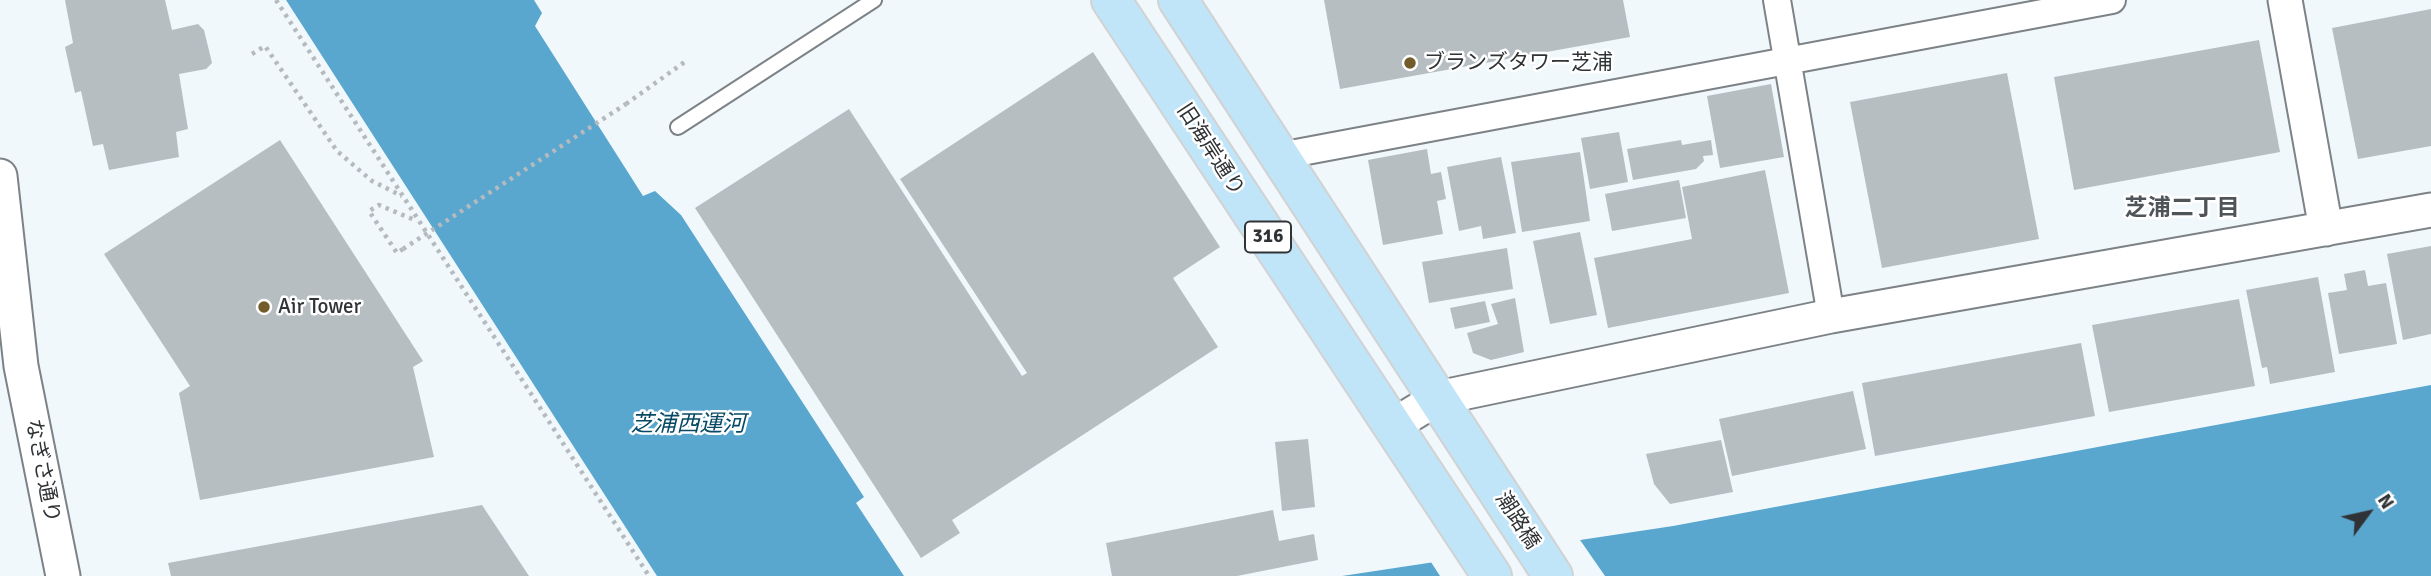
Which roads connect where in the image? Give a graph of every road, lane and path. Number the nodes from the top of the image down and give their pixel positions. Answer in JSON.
{"nodes":[{"id":1,"x":276,"y":0,"type":"edge"},
{"id":2,"x":874,"y":0,"type":"edge"},
{"id":3,"x":1111,"y":0,"type":"edge"},
{"id":4,"x":1178,"y":0,"type":"edge"},
{"id":5,"x":1777,"y":0,"type":"edge"},
{"id":6,"x":2112,"y":0,"type":"edge"},
{"id":7,"x":2285,"y":0,"type":"edge"},
{"id":8,"x":252,"y":54,"type":"dead end"},
{"id":9,"x":1789,"y":60,"type":"junction"},
{"id":10,"x":686,"y":61,"type":"dead end"},
{"id":11,"x":678,"y":127,"type":"dead end"},
{"id":12,"x":1280,"y":156,"type":"junction"},
{"id":13,"x":0,"y":176,"type":"edge"},
{"id":14,"x":402,"y":197,"type":"junction"},
{"id":15,"x":2431,"y":210,"type":"edge"},
{"id":16,"x":418,"y":221,"type":"junction"},
{"id":17,"x":2326,"y":229,"type":"junction"},
{"id":18,"x":0,"y":296,"type":"edge"},
{"id":19,"x":1831,"y":316,"type":"junction"},
{"id":20,"x":11,"y":368,"type":"edge"},
{"id":21,"x":1438,"y":398,"type":"junction"},
{"id":22,"x":1392,"y":426,"type":"junction"},
{"id":23,"x":63,"y":576,"type":"edge"},
{"id":24,"x":649,"y":576,"type":"edge"},
{"id":25,"x":1492,"y":576,"type":"edge"},
{"id":26,"x":1553,"y":576,"type":"edge"}],
"edges":[{"from":1,"to":14,"type":"path"},
{"from":2,"to":11,"type":"lane"},
{"from":3,"to":22,"type":"main road","name":"旧海岸通り","number":"316"},
{"from":4,"to":12,"type":"main road","number":"316"},
{"from":5,"to":9,"type":"street"},
{"from":6,"to":9,"type":"street"},
{"from":7,"to":17,"type":"street"},
{"from":8,"to":14,"type":"path"},
{"from":9,"to":12,"type":"street"},
{"from":9,"to":19,"type":"street"},
{"from":10,"to":16,"type":"path","bridge":true},
{"from":12,"to":21,"type":"main road","number":"316"},
{"from":13,"to":20,"type":"street","name":"なぎさ通り"},
{"from":14,"to":16,"type":"path"},
{"from":15,"to":17,"type":"street"},
{"from":16,"to":24,"type":"path"},
{"from":17,"to":19,"type":"street"},
{"from":18,"to":20,"type":"street","name":"なぎさ通り"},
{"from":19,"to":21,"type":"street"},
{"from":20,"to":23,"type":"street","name":"なぎさ通り"},
{"from":21,"to":22,"type":"street"},
{"from":21,"to":26,"type":"main road","name":"潮路橋","number":"316"},
{"from":22,"to":25,"type":"main road","name":"旧海岸通り","number":"316"}]}
